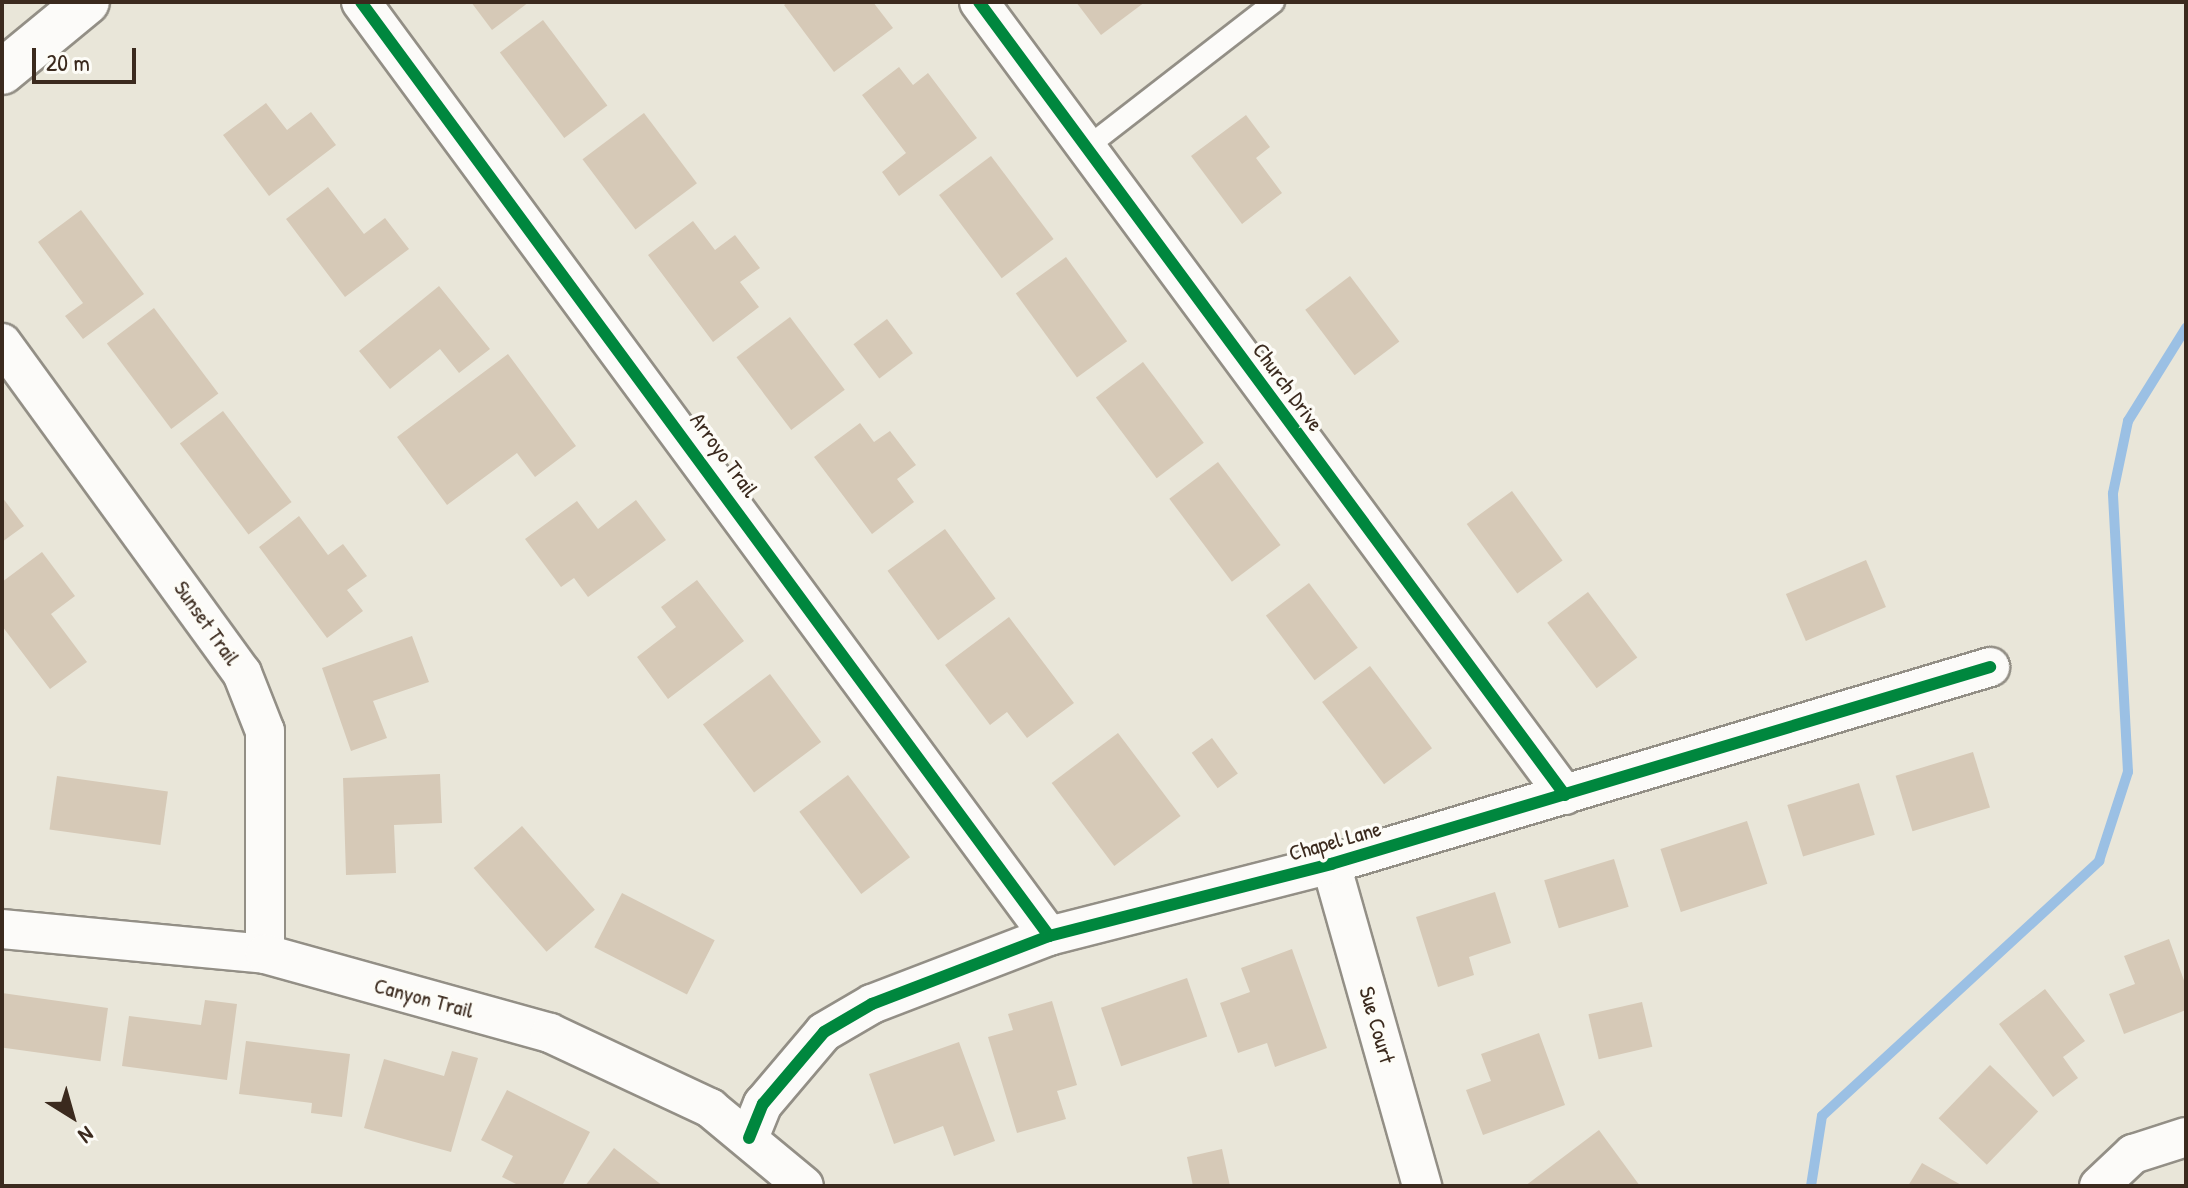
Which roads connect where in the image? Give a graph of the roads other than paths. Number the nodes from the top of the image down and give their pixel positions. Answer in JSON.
{"nodes":[{"id":1,"x":87,"y":2,"type":"edge"},
{"id":2,"x":361,"y":2,"type":"edge"},
{"id":3,"x":979,"y":2,"type":"edge"},
{"id":4,"x":1274,"y":2,"type":"edge"},
{"id":5,"x":3,"y":68,"type":"edge"},
{"id":6,"x":1086,"y":148,"type":"junction"},
{"id":7,"x":2,"y":343,"type":"edge"},
{"id":8,"x":1990,"y":667,"type":"dead end"},
{"id":9,"x":1565,"y":795,"type":"junction"},
{"id":10,"x":1331,"y":864,"type":"junction"},
{"id":11,"x":2,"y":929,"type":"edge"},
{"id":12,"x":1049,"y":936,"type":"junction"},
{"id":13,"x":265,"y":954,"type":"junction"},
{"id":14,"x":2186,"y":1137,"type":"edge"},
{"id":15,"x":749,"y":1138,"type":"junction"},
{"id":16,"x":804,"y":1186,"type":"edge"},
{"id":17,"x":1422,"y":1186,"type":"edge"},
{"id":18,"x":2099,"y":1186,"type":"edge"}],
"edges":[{"from":1,"to":5,"type":"main road"},
{"from":2,"to":12,"type":"street","name":"Arroyo Trail"},
{"from":3,"to":6,"type":"street","name":"Church Drive"},
{"from":4,"to":6,"type":"lane"},
{"from":6,"to":9,"type":"street","name":"Church Drive"},
{"from":7,"to":13,"type":"street","name":"Sunset Trail"},
{"from":8,"to":9,"type":"street","name":"Chapel Lane"},
{"from":9,"to":10,"type":"street","name":"Chapel Lane"},
{"from":10,"to":12,"type":"street","name":"Chapel Lane"},
{"from":10,"to":17,"type":"street","name":"Sue Court"},
{"from":11,"to":13,"type":"street","name":"Canyon Trail"},
{"from":12,"to":15,"type":"street","name":"Chapel Lane"},
{"from":13,"to":15,"type":"street","name":"Canyon Trail"},
{"from":14,"to":18,"type":"street"},
{"from":15,"to":16,"type":"street","name":"Canyon Trail"}]}
